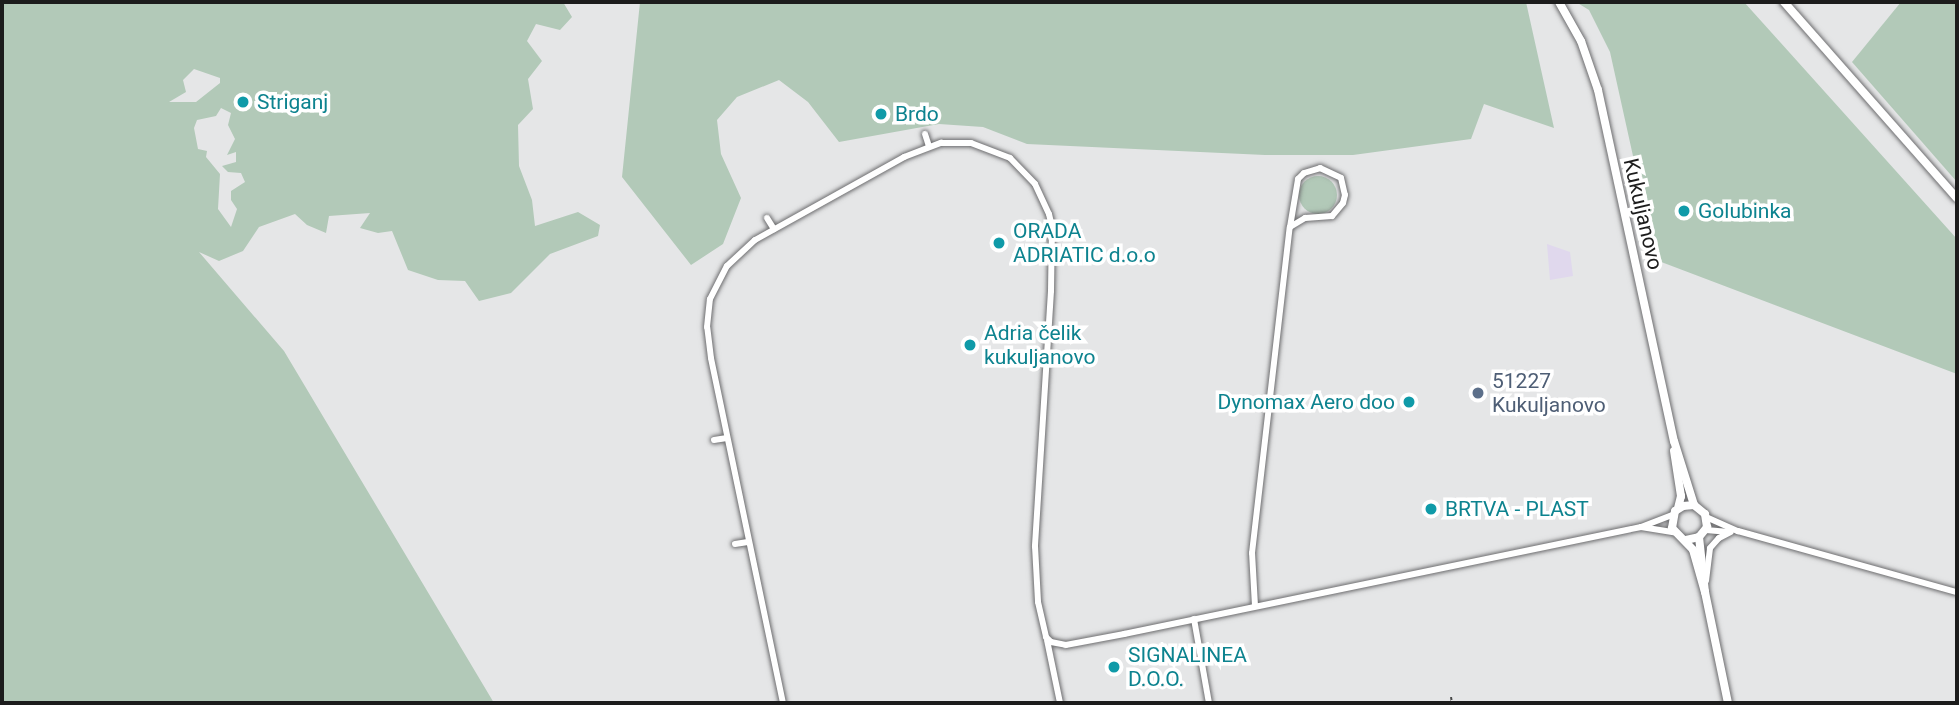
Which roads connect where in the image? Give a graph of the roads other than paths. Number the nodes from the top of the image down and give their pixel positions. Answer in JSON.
{"nodes":[{"id":1,"x":1559,"y":2,"type":"edge"},
{"id":2,"x":1784,"y":2,"type":"edge"},
{"id":3,"x":925,"y":134,"type":"dead end"},
{"id":4,"x":929,"y":146,"type":"junction"},
{"id":5,"x":1957,"y":198,"type":"edge"},
{"id":6,"x":767,"y":218,"type":"dead end"},
{"id":7,"x":1290,"y":228,"type":"junction"},
{"id":8,"x":774,"y":229,"type":"junction"},
{"id":9,"x":727,"y":438,"type":"junction"},
{"id":10,"x":714,"y":440,"type":"dead end"},
{"id":11,"x":1674,"y":441,"type":"junction"},
{"id":12,"x":1694,"y":505,"type":"junction"},
{"id":13,"x":1676,"y":512,"type":"junction"},
{"id":14,"x":1706,"y":517,"type":"junction"},
{"id":15,"x":1641,"y":527,"type":"junction"},
{"id":16,"x":1734,"y":532,"type":"junction"},
{"id":17,"x":1675,"y":533,"type":"junction"},
{"id":18,"x":1702,"y":533,"type":"junction"},
{"id":19,"x":1686,"y":540,"type":"junction"},
{"id":20,"x":748,"y":542,"type":"junction"},
{"id":21,"x":735,"y":544,"type":"dead end"},
{"id":22,"x":1706,"y":582,"type":"junction"},
{"id":23,"x":1705,"y":592,"type":"junction"},
{"id":24,"x":1957,"y":592,"type":"edge"},
{"id":25,"x":1255,"y":606,"type":"junction"},
{"id":26,"x":1194,"y":619,"type":"junction"},
{"id":27,"x":1046,"y":638,"type":"junction"},
{"id":28,"x":783,"y":703,"type":"edge"},
{"id":29,"x":1060,"y":703,"type":"edge"},
{"id":30,"x":1209,"y":703,"type":"edge"},
{"id":31,"x":1728,"y":703,"type":"edge"}],
"edges":[{"from":1,"to":11,"type":"main road","name":"Kukuljanovo"},
{"from":2,"to":5,"type":"main road"},
{"from":3,"to":4,"type":"street"},
{"from":4,"to":8,"type":"street"},
{"from":4,"to":27,"type":"street"},
{"from":6,"to":8,"type":"street"},
{"from":7,"to":7,"type":"street"},
{"from":7,"to":25,"type":"street"},
{"from":8,"to":9,"type":"street"},
{"from":9,"to":10,"type":"street"},
{"from":9,"to":20,"type":"street"},
{"from":11,"to":12,"type":"main road","name":"Kukuljanovo"},
{"from":11,"to":13,"type":"main road","name":"Kukuljanovo"},
{"from":12,"to":13,"type":"main road"},
{"from":12,"to":14,"type":"main road","name":"Kukuljanovo"},
{"from":13,"to":15,"type":"street"},
{"from":13,"to":17,"type":"main road","name":"Kukuljanovo"},
{"from":14,"to":16,"type":"street"},
{"from":14,"to":18,"type":"main road"},
{"from":15,"to":17,"type":"street"},
{"from":15,"to":25,"type":"street"},
{"from":16,"to":18,"type":"street"},
{"from":16,"to":22,"type":"street"},
{"from":16,"to":24,"type":"street"},
{"from":17,"to":19,"type":"main road"},
{"from":18,"to":19,"type":"main road"},
{"from":18,"to":22,"type":"main road"},
{"from":19,"to":23,"type":"main road"},
{"from":20,"to":21,"type":"street"},
{"from":20,"to":28,"type":"street"},
{"from":22,"to":23,"type":"main road"},
{"from":23,"to":31,"type":"main road"},
{"from":25,"to":26,"type":"street"},
{"from":26,"to":27,"type":"street"},
{"from":26,"to":30,"type":"street"},
{"from":27,"to":29,"type":"street"}]}
